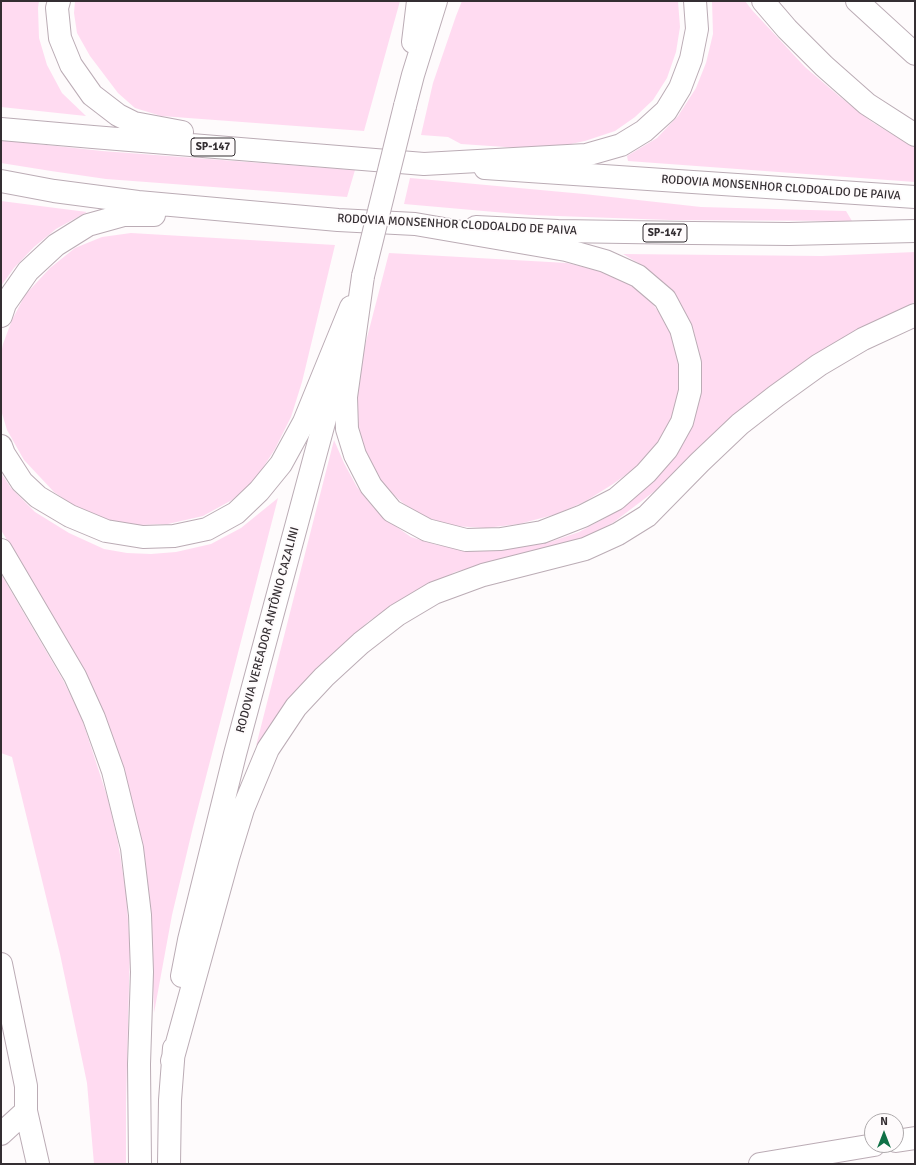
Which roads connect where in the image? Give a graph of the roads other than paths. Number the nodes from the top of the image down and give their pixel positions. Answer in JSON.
{"nodes":[{"id":1,"x":59,"y":1,"type":"edge"},
{"id":2,"x":418,"y":1,"type":"edge"},
{"id":3,"x":436,"y":1,"type":"edge"},
{"id":4,"x":447,"y":1,"type":"edge"},
{"id":5,"x":695,"y":1,"type":"edge"},
{"id":6,"x":763,"y":1,"type":"edge"},
{"id":7,"x":857,"y":1,"type":"edge"},
{"id":8,"x":915,"y":54,"type":"edge"},
{"id":9,"x":413,"y":75,"type":"junction"},
{"id":10,"x":405,"y":104,"type":"junction"},
{"id":11,"x":1,"y":129,"type":"edge"},
{"id":12,"x":915,"y":135,"type":"edge"},
{"id":13,"x":351,"y":158,"type":"junction"},
{"id":14,"x":424,"y":164,"type":"junction"},
{"id":15,"x":1,"y":181,"type":"edge"},
{"id":16,"x":915,"y":197,"type":"edge"},
{"id":17,"x":338,"y":220,"type":"junction"},
{"id":18,"x":415,"y":224,"type":"junction"},
{"id":19,"x":915,"y":231,"type":"edge"},
{"id":20,"x":363,"y":277,"type":"junction"},
{"id":21,"x":915,"y":315,"type":"edge"},
{"id":22,"x":1,"y":316,"type":"edge"},
{"id":23,"x":1,"y":446,"type":"edge"},
{"id":24,"x":1,"y":550,"type":"edge"},
{"id":25,"x":1,"y":964,"type":"edge"},
{"id":26,"x":172,"y":1061,"type":"junction"},
{"id":27,"x":26,"y":1111,"type":"junction"},
{"id":28,"x":1,"y":1134,"type":"edge"},
{"id":29,"x":915,"y":1138,"type":"edge"},
{"id":30,"x":904,"y":1140,"type":"edge"},
{"id":31,"x":864,"y":1147,"type":"edge"},
{"id":32,"x":38,"y":1164,"type":"edge"},
{"id":33,"x":140,"y":1164,"type":"edge"},
{"id":34,"x":168,"y":1164,"type":"edge"},
{"id":35,"x":760,"y":1164,"type":"edge"}],
"edges":[{"from":1,"to":13,"type":"main road"},
{"from":2,"to":10,"type":"main road"},
{"from":3,"to":9,"type":"main road"},
{"from":4,"to":9,"type":"main road"},
{"from":5,"to":14,"type":"main road"},
{"from":6,"to":12,"type":"main road"},
{"from":7,"to":8,"type":"main road"},
{"from":9,"to":10,"type":"main road"},
{"from":10,"to":20,"type":"main road","name":"RODOVIA VEREADOR ANTÔNIO CAZALINI","bridge":true},
{"from":11,"to":13,"type":"main road","name":"RODOVIA MONSENHOR CLODOALDO DE PAIVA","number":"SP-147"},
{"from":13,"to":14,"type":"main road","name":"RODOVIA MONSENHOR CLODOALDO DE PAIVA","number":"SP-147"},
{"from":14,"to":16,"type":"main road","name":"RODOVIA MONSENHOR CLODOALDO DE PAIVA","number":"SP-147"},
{"from":15,"to":17,"type":"main road","name":"RODOVIA MONSENHOR CLODOALDO DE PAIVA","number":"SP-147"},
{"from":17,"to":18,"type":"main road","name":"RODOVIA MONSENHOR CLODOALDO DE PAIVA","number":"SP-147"},
{"from":17,"to":22,"type":"main road"},
{"from":18,"to":19,"type":"main road","name":"RODOVIA MONSENHOR CLODOALDO DE PAIVA","number":"SP-147"},
{"from":18,"to":20,"type":"main road"},
{"from":20,"to":23,"type":"main road"},
{"from":20,"to":26,"type":"main road","name":"RODOVIA VEREADOR ANTÔNIO CAZALINI"},
{"from":21,"to":26,"type":"main road"},
{"from":24,"to":33,"type":"main road"},
{"from":25,"to":27,"type":"main road"},
{"from":26,"to":34,"type":"main road","name":"RODOVIA VEREADOR ANTÔNIO CAZALINI"},
{"from":27,"to":28,"type":"main road"},
{"from":27,"to":32,"type":"main road"},
{"from":29,"to":30,"type":"main road"},
{"from":31,"to":35,"type":"main road"}]}
